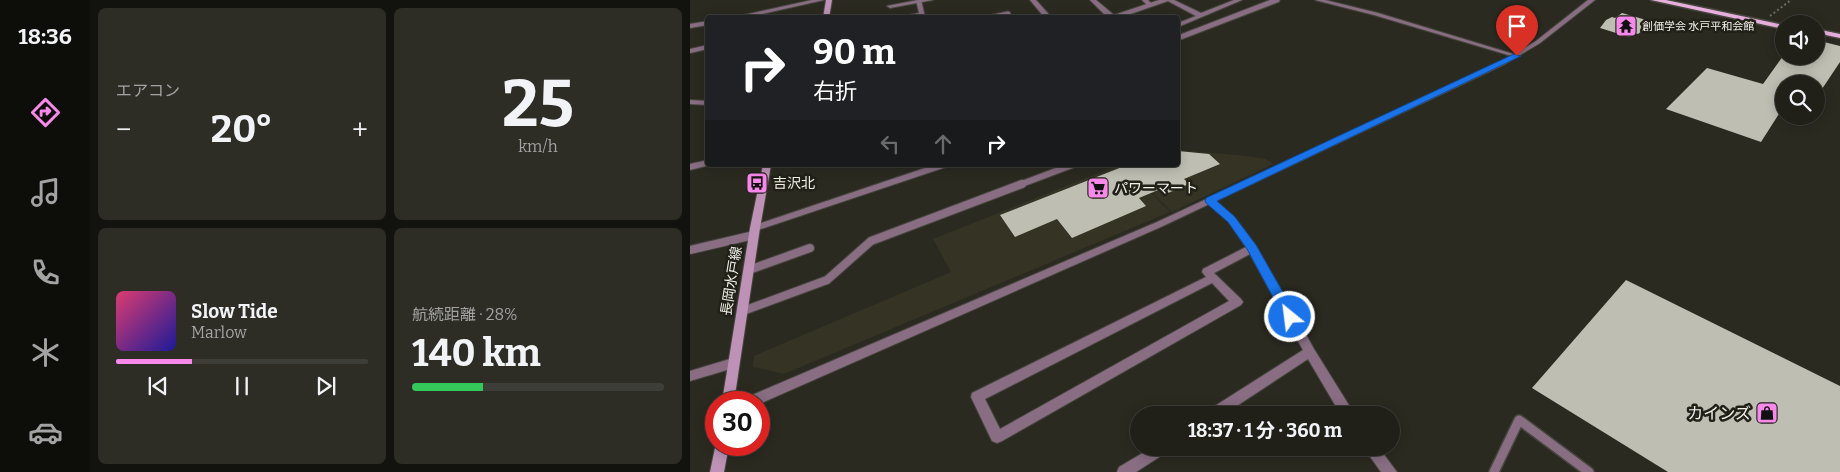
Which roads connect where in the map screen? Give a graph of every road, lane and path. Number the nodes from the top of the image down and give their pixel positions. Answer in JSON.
{"nodes":[{"id":1,"x":821,"y":0,"type":"edge"},
{"id":2,"x":830,"y":0,"type":"edge"},
{"id":3,"x":930,"y":0,"type":"edge"},
{"id":4,"x":1033,"y":0,"type":"edge"},
{"id":5,"x":1093,"y":0,"type":"edge"},
{"id":6,"x":1144,"y":0,"type":"edge"},
{"id":7,"x":1165,"y":0,"type":"edge"},
{"id":8,"x":1170,"y":0,"type":"edge"},
{"id":9,"x":1239,"y":0,"type":"edge"},
{"id":10,"x":1277,"y":0,"type":"edge"},
{"id":11,"x":1318,"y":0,"type":"edge"},
{"id":12,"x":1592,"y":0,"type":"edge"},
{"id":13,"x":1655,"y":0,"type":"edge"},
{"id":14,"x":1677,"y":0,"type":"edge"},
{"id":15,"x":1791,"y":0,"type":"edge"},
{"id":16,"x":919,"y":2,"type":"junction"},
{"id":17,"x":1150,"y":4,"type":"junction"},
{"id":18,"x":890,"y":6,"type":"dead end"},
{"id":19,"x":1008,"y":14,"type":"dead end"},
{"id":20,"x":748,"y":15,"type":"edge"},
{"id":21,"x":827,"y":15,"type":"edge"},
{"id":22,"x":922,"y":15,"type":"edge"},
{"id":23,"x":1003,"y":15,"type":"edge"},
{"id":24,"x":1047,"y":15,"type":"edge"},
{"id":25,"x":1109,"y":15,"type":"edge"},
{"id":26,"x":1117,"y":15,"type":"edge"},
{"id":27,"x":1201,"y":16,"type":"junction"},
{"id":28,"x":1765,"y":20,"type":"junction"},
{"id":29,"x":1775,"y":23,"type":"edge"},
{"id":30,"x":705,"y":24,"type":"edge"},
{"id":31,"x":1180,"y":24,"type":"edge"},
{"id":32,"x":1775,"y":24,"type":"edge"},
{"id":33,"x":690,"y":26,"type":"edge"},
{"id":34,"x":1825,"y":34,"type":"edge"},
{"id":35,"x":1840,"y":36,"type":"edge"},
{"id":36,"x":1180,"y":37,"type":"edge"},
{"id":37,"x":705,"y":48,"type":"edge"},
{"id":38,"x":690,"y":51,"type":"edge"},
{"id":39,"x":1517,"y":56,"type":"junction"},
{"id":40,"x":690,"y":102,"type":"edge"},
{"id":41,"x":705,"y":103,"type":"edge"},
{"id":42,"x":705,"y":164,"type":"edge"},
{"id":43,"x":690,"y":167,"type":"edge"},
{"id":44,"x":767,"y":167,"type":"edge"},
{"id":45,"x":937,"y":167,"type":"edge"},
{"id":46,"x":1067,"y":167,"type":"edge"},
{"id":47,"x":1210,"y":201,"type":"junction"},
{"id":48,"x":755,"y":232,"type":"junction"},
{"id":49,"x":810,"y":248,"type":"dead end"},
{"id":50,"x":1252,"y":248,"type":"junction"},
{"id":51,"x":690,"y":250,"type":"edge"},
{"id":52,"x":749,"y":270,"type":"junction"},
{"id":53,"x":1213,"y":278,"type":"junction"},
{"id":54,"x":743,"y":312,"type":"junction"},
{"id":55,"x":1310,"y":352,"type":"junction"},
{"id":56,"x":733,"y":363,"type":"junction"},
{"id":57,"x":690,"y":376,"type":"edge"},
{"id":58,"x":729,"y":391,"type":"edge"},
{"id":59,"x":770,"y":393,"type":"edge"},
{"id":60,"x":1226,"y":406,"type":"edge"},
{"id":61,"x":1343,"y":406,"type":"edge"},
{"id":62,"x":720,"y":456,"type":"edge"},
{"id":63,"x":1149,"y":456,"type":"edge"},
{"id":64,"x":1377,"y":456,"type":"edge"},
{"id":65,"x":717,"y":472,"type":"edge"},
{"id":66,"x":1124,"y":472,"type":"edge"},
{"id":67,"x":1390,"y":472,"type":"edge"},
{"id":68,"x":1494,"y":472,"type":"edge"},
{"id":69,"x":1589,"y":472,"type":"edge"}],
"edges":[{"from":1,"to":20,"type":"street"},
{"from":2,"to":21,"type":"main road"},
{"from":3,"to":16,"type":"street"},
{"from":4,"to":24,"type":"street"},
{"from":5,"to":25,"type":"street"},
{"from":6,"to":17,"type":"street"},
{"from":7,"to":17,"type":"street"},
{"from":8,"to":27,"type":"street"},
{"from":9,"to":27,"type":"street"},
{"from":10,"to":36,"type":"lane"},
{"from":11,"to":39,"type":"street"},
{"from":12,"to":39,"type":"street"},
{"from":13,"to":32,"type":"main road"},
{"from":14,"to":28,"type":"main road"},
{"from":15,"to":28,"type":"path"},
{"from":16,"to":18,"type":"street"},
{"from":16,"to":22,"type":"lane"},
{"from":17,"to":26,"type":"street"},
{"from":19,"to":23,"type":"lane"},
{"from":27,"to":31,"type":"street"},
{"from":28,"to":29,"type":"main road"},
{"from":30,"to":33,"type":"street"},
{"from":34,"to":35,"type":"main road"},
{"from":37,"to":38,"type":"street"},
{"from":39,"to":47,"type":"street"},
{"from":40,"to":41,"type":"street"},
{"from":42,"to":43,"type":"street"},
{"from":44,"to":48,"type":"main road","name":"長岡水戸線"},
{"from":45,"to":48,"type":"street"},
{"from":46,"to":54,"type":"lane"},
{"from":47,"to":50,"type":"street"},
{"from":47,"to":59,"type":"street"},
{"from":48,"to":51,"type":"lane"},
{"from":48,"to":52,"type":"main road","name":"長岡水戸線"},
{"from":49,"to":52,"type":"lane"},
{"from":50,"to":53,"type":"street"},
{"from":50,"to":55,"type":"street"},
{"from":52,"to":54,"type":"main road","name":"長岡水戸線"},
{"from":53,"to":53,"type":"street"},
{"from":54,"to":56,"type":"main road","name":"長岡水戸線"},
{"from":55,"to":60,"type":"street"},
{"from":55,"to":61,"type":"street"},
{"from":56,"to":57,"type":"street"},
{"from":56,"to":58,"type":"main road","name":"長岡水戸線"},
{"from":62,"to":65,"type":"main road"},
{"from":63,"to":66,"type":"street"},
{"from":64,"to":67,"type":"street"},
{"from":68,"to":69,"type":"lane"}]}
